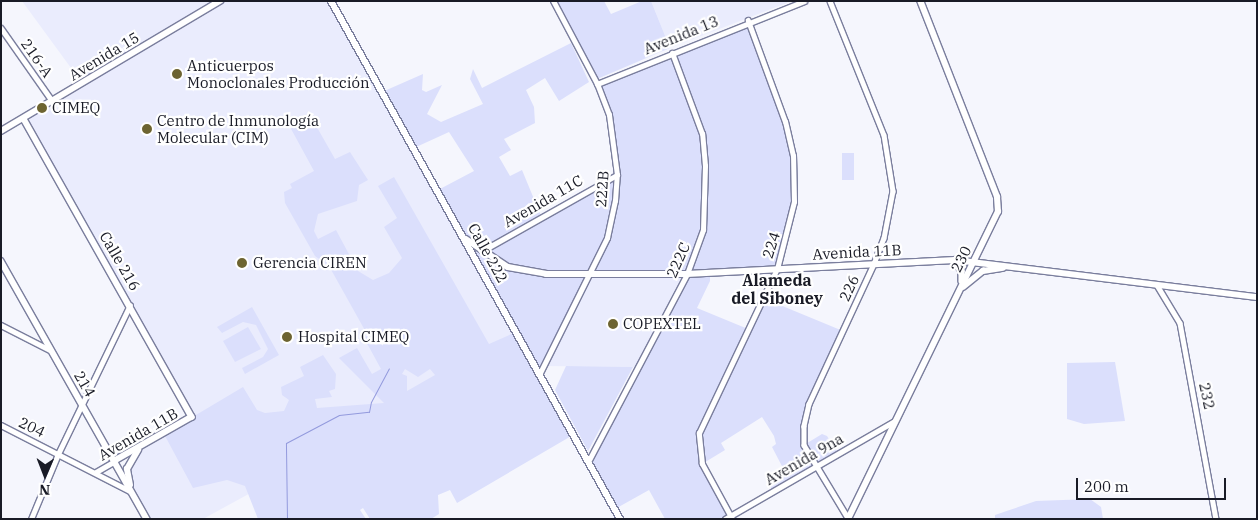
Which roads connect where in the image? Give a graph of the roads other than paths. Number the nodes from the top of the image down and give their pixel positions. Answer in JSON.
{"nodes":[{"id":1,"x":220,"y":1,"type":"edge"},
{"id":2,"x":331,"y":1,"type":"edge"},
{"id":3,"x":553,"y":1,"type":"edge"},
{"id":4,"x":804,"y":1,"type":"edge"},
{"id":5,"x":830,"y":1,"type":"edge"},
{"id":6,"x":920,"y":1,"type":"edge"},
{"id":7,"x":748,"y":22,"type":"junction"},
{"id":8,"x":1,"y":28,"type":"edge"},
{"id":9,"x":672,"y":52,"type":"junction"},
{"id":10,"x":597,"y":84,"type":"junction"},
{"id":11,"x":53,"y":102,"type":"junction"},
{"id":12,"x":24,"y":119,"type":"junction"},
{"id":13,"x":1,"y":131,"type":"edge"},
{"id":14,"x":617,"y":175,"type":"junction"},
{"id":15,"x":466,"y":239,"type":"junction"},
{"id":16,"x":482,"y":251,"type":"junction"},
{"id":17,"x":955,"y":260,"type":"junction"},
{"id":18,"x":1,"y":261,"type":"edge"},
{"id":19,"x":974,"y":261,"type":"junction"},
{"id":20,"x":875,"y":262,"type":"junction"},
{"id":21,"x":1012,"y":266,"type":"junction"},
{"id":22,"x":776,"y":269,"type":"junction"},
{"id":23,"x":687,"y":274,"type":"junction"},
{"id":24,"x":590,"y":275,"type":"junction"},
{"id":25,"x":1156,"y":285,"type":"junction"},
{"id":26,"x":961,"y":288,"type":"junction"},
{"id":27,"x":1257,"y":297,"type":"edge"},
{"id":28,"x":955,"y":299,"type":"junction"},
{"id":29,"x":130,"y":305,"type":"junction"},
{"id":30,"x":1,"y":325,"type":"edge"},
{"id":31,"x":50,"y":350,"type":"junction"},
{"id":32,"x":539,"y":375,"type":"junction"},
{"id":33,"x":82,"y":403,"type":"junction"},
{"id":34,"x":192,"y":417,"type":"joint"},
{"id":35,"x":895,"y":421,"type":"junction"},
{"id":36,"x":1,"y":426,"type":"edge"},
{"id":37,"x":140,"y":447,"type":"junction"},
{"id":38,"x":58,"y":454,"type":"junction"},
{"id":39,"x":115,"y":461,"type":"junction"},
{"id":40,"x":588,"y":462,"type":"junction"},
{"id":41,"x":816,"y":467,"type":"junction"},
{"id":42,"x":96,"y":472,"type":"junction"},
{"id":43,"x":132,"y":492,"type":"junction"},
{"id":44,"x":732,"y":517,"type":"edge"},
{"id":45,"x":31,"y":519,"type":"edge"},
{"id":46,"x":147,"y":519,"type":"edge"},
{"id":47,"x":620,"y":519,"type":"edge"},
{"id":48,"x":725,"y":519,"type":"edge"},
{"id":49,"x":848,"y":519,"type":"edge"},
{"id":50,"x":1216,"y":519,"type":"edge"}],
"edges":[{"from":1,"to":11,"type":"street","name":"Avenida 15"},
{"from":2,"to":15,"type":"main road","name":"Calle 222"},
{"from":3,"to":10,"type":"street","name":"222B"},
{"from":4,"to":7,"type":"street","name":"Avenida 13"},
{"from":5,"to":20,"type":"street","name":"226"},
{"from":6,"to":19,"type":"street","name":"230"},
{"from":7,"to":9,"type":"street","name":"Avenida 13"},
{"from":7,"to":22,"type":"street","name":"224"},
{"from":8,"to":11,"type":"street","name":"216-A"},
{"from":9,"to":10,"type":"street","name":"Avenida 13"},
{"from":9,"to":23,"type":"street","name":"222C"},
{"from":10,"to":14,"type":"street","name":"222B"},
{"from":11,"to":12,"type":"street","name":"Avenida 15"},
{"from":12,"to":13,"type":"street","name":"Avenida 15"},
{"from":12,"to":29,"type":"street","name":"Calle 216"},
{"from":14,"to":16,"type":"street","name":"Avenida 11C"},
{"from":14,"to":24,"type":"street","name":"222B"},
{"from":15,"to":16,"type":"street","name":"Avenida 11B"},
{"from":15,"to":32,"type":"main road","name":"Calle 222"},
{"from":16,"to":24,"type":"street","name":"Avenida 11B"},
{"from":17,"to":19,"type":"street","name":"Avenida 11B"},
{"from":17,"to":20,"type":"street","name":"Avenida 11B"},
{"from":17,"to":26,"type":"street"},
{"from":18,"to":31,"type":"street","name":"214"},
{"from":19,"to":21,"type":"street","name":"Avenida 11B"},
{"from":19,"to":26,"type":"street","name":"230"},
{"from":20,"to":22,"type":"street","name":"Avenida 11B"},
{"from":20,"to":41,"type":"street","name":"226"},
{"from":21,"to":25,"type":"street","name":"Avenida 11B"},
{"from":21,"to":28,"type":"street"},
{"from":22,"to":23,"type":"street","name":"Avenida 11B"},
{"from":22,"to":44,"type":"street","name":"224"},
{"from":23,"to":24,"type":"street","name":"Avenida 11B"},
{"from":23,"to":40,"type":"street","name":"222C"},
{"from":24,"to":32,"type":"street","name":"222B"},
{"from":25,"to":27,"type":"street","name":"Avenida 11B"},
{"from":25,"to":50,"type":"street","name":"232"},
{"from":26,"to":28,"type":"street","name":"230"},
{"from":28,"to":35,"type":"street","name":"230"},
{"from":29,"to":33,"type":"street"},
{"from":29,"to":34,"type":"street","name":"Calle 216"},
{"from":30,"to":31,"type":"street"},
{"from":31,"to":33,"type":"street","name":"214"},
{"from":32,"to":40,"type":"main road","name":"Calle 222"},
{"from":33,"to":38,"type":"street"},
{"from":33,"to":39,"type":"street","name":"214"},
{"from":34,"to":37,"type":"street","name":"Avenida 11B"},
{"from":35,"to":41,"type":"street","name":"Avenida 9na"},
{"from":35,"to":49,"type":"street","name":"230"},
{"from":36,"to":38,"type":"street","name":"204"},
{"from":37,"to":39,"type":"street","name":"Avenida 11B"},
{"from":37,"to":43,"type":"street"},
{"from":38,"to":42,"type":"street","name":"204"},
{"from":38,"to":45,"type":"street"},
{"from":39,"to":42,"type":"street","name":"Avenida 11B"},
{"from":39,"to":43,"type":"street","name":"214"},
{"from":40,"to":47,"type":"main road","name":"Calle 222"},
{"from":41,"to":44,"type":"street","name":"Avenida 9na"},
{"from":41,"to":49,"type":"street","name":"226"},
{"from":42,"to":43,"type":"street","name":"204"},
{"from":43,"to":46,"type":"street","name":"214"},
{"from":44,"to":48,"type":"street","name":"Avenida 9na"}]}
